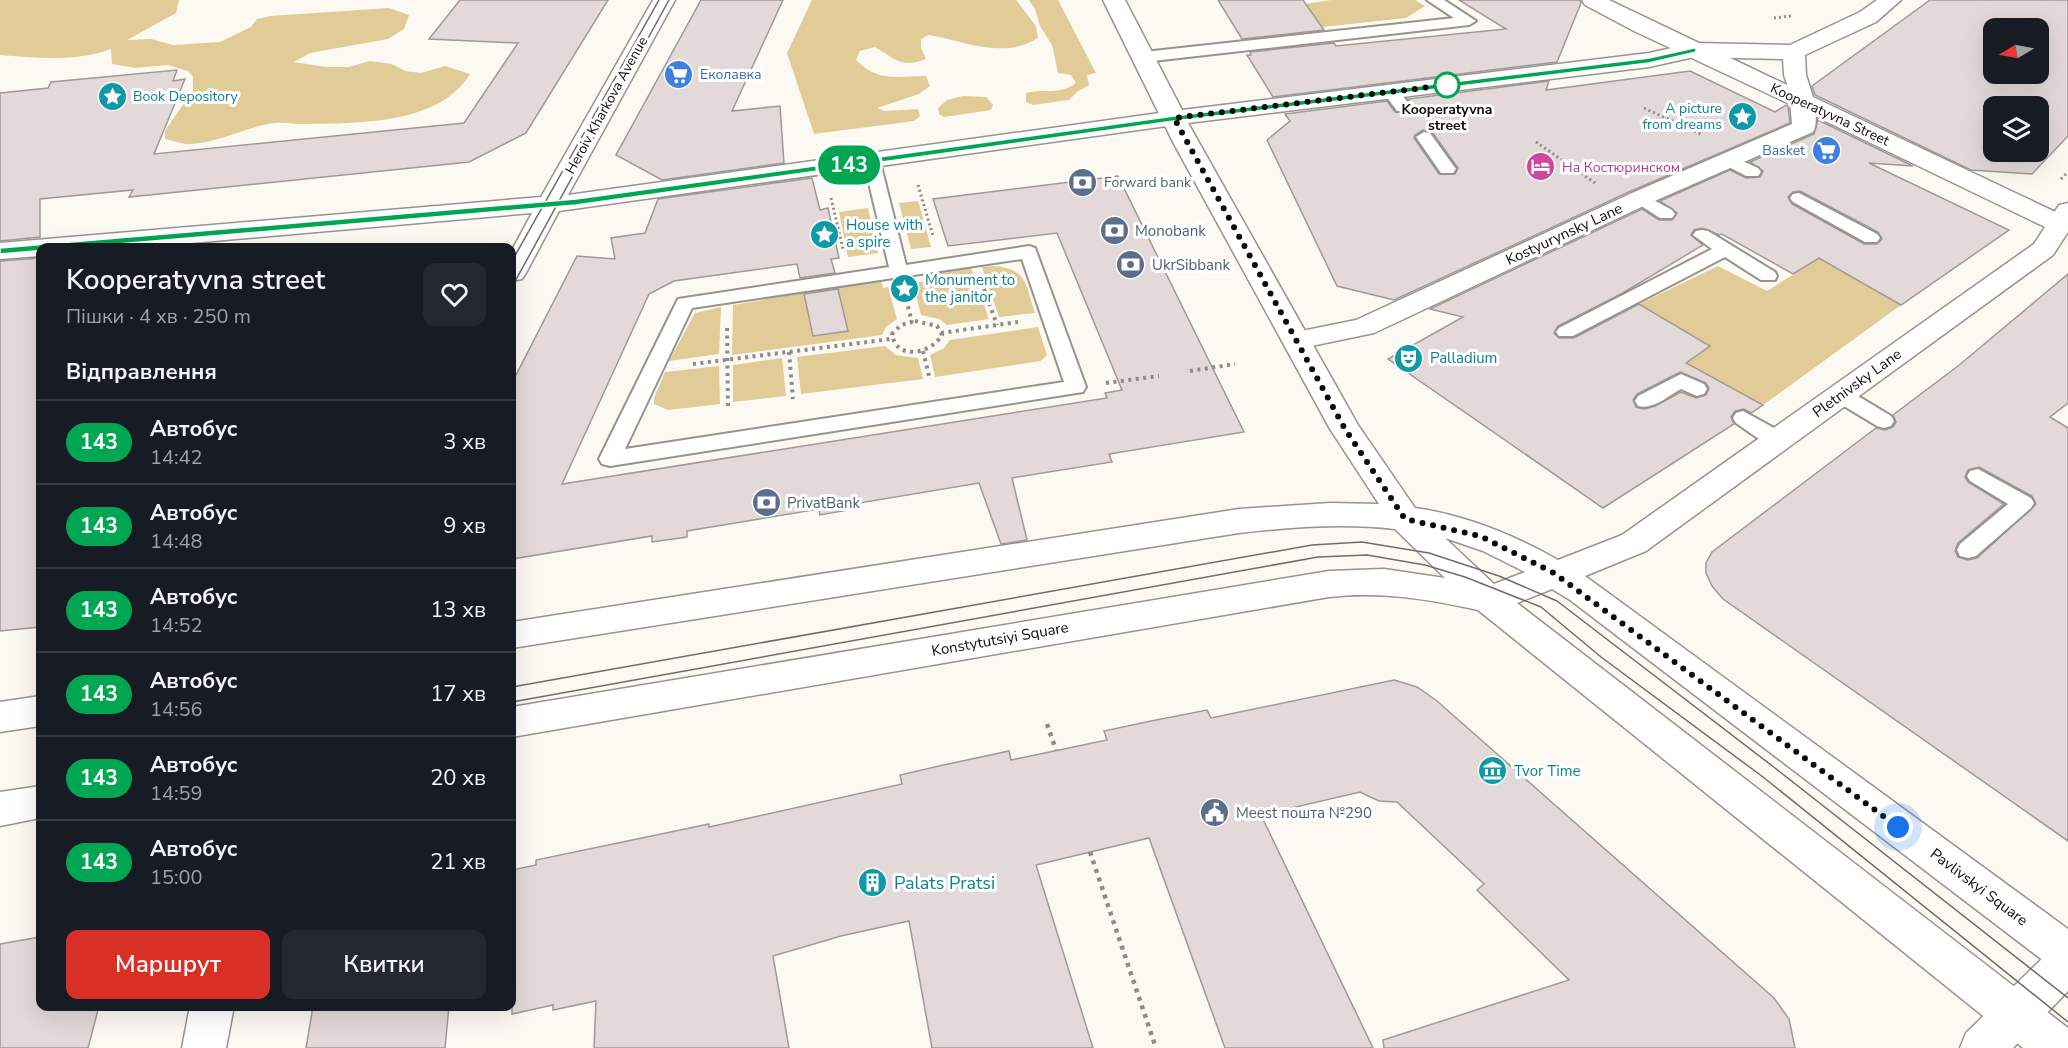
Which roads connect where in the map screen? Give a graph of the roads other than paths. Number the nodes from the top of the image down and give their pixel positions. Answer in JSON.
{"nodes":[{"id":1,"x":664,"y":0,"type":"edge"},
{"id":2,"x":1114,"y":0,"type":"edge"},
{"id":3,"x":1434,"y":0,"type":"edge"},
{"id":4,"x":1593,"y":0,"type":"edge"},
{"id":5,"x":1890,"y":0,"type":"edge"},
{"id":6,"x":1694,"y":50,"type":"junction"},
{"id":7,"x":1794,"y":52,"type":"junction"},
{"id":8,"x":1144,"y":57,"type":"junction"},
{"id":9,"x":1802,"y":101,"type":"junction"},
{"id":10,"x":1174,"y":118,"type":"junction"},
{"id":11,"x":1424,"y":137,"type":"dead end"},
{"id":12,"x":872,"y":162,"type":"junction"},
{"id":13,"x":1447,"y":169,"type":"dead end"},
{"id":14,"x":1641,"y":198,"type":"junction"},
{"id":15,"x":1798,"y":198,"type":"dead end"},
{"id":16,"x":549,"y":205,"type":"junction"},
{"id":17,"x":1666,"y":214,"type":"dead end"},
{"id":18,"x":2065,"y":221,"type":"edge"},
{"id":19,"x":1702,"y":236,"type":"dead end"},
{"id":20,"x":1871,"y":238,"type":"dead end"},
{"id":21,"x":95,"y":243,"type":"edge"},
{"id":22,"x":36,"y":248,"type":"edge"},
{"id":23,"x":1725,"y":250,"type":"junction"},
{"id":24,"x":0,"y":251,"type":"edge"},
{"id":25,"x":516,"y":266,"type":"edge"},
{"id":26,"x":898,"y":272,"type":"junction"},
{"id":27,"x":1768,"y":276,"type":"dead end"},
{"id":28,"x":1566,"y":332,"type":"dead end"},
{"id":29,"x":1297,"y":340,"type":"junction"},
{"id":30,"x":1696,"y":389,"type":"dead end"},
{"id":31,"x":1841,"y":395,"type":"junction"},
{"id":32,"x":1646,"y":401,"type":"dead end"},
{"id":33,"x":1743,"y":418,"type":"dead end"},
{"id":34,"x":1884,"y":421,"type":"dead end"},
{"id":35,"x":1779,"y":440,"type":"junction"},
{"id":36,"x":1978,"y":476,"type":"dead end"},
{"id":37,"x":1405,"y":519,"type":"junction"},
{"id":38,"x":1968,"y":550,"type":"dead end"},
{"id":39,"x":1554,"y":573,"type":"junction"},
{"id":40,"x":1489,"y":600,"type":"junction"},
{"id":41,"x":516,"y":634,"type":"edge"},
{"id":42,"x":36,"y":712,"type":"edge"},
{"id":43,"x":0,"y":717,"type":"edge"},
{"id":44,"x":516,"y":721,"type":"edge"},
{"id":45,"x":36,"y":803,"type":"edge"},
{"id":46,"x":0,"y":809,"type":"edge"},
{"id":47,"x":2068,"y":954,"type":"edge"},
{"id":48,"x":2068,"y":962,"type":"edge"},
{"id":49,"x":211,"y":1011,"type":"edge"},
{"id":50,"x":2016,"y":1013,"type":"junction"},
{"id":51,"x":204,"y":1048,"type":"edge"},
{"id":52,"x":1982,"y":1048,"type":"edge"},
{"id":53,"x":2058,"y":1048,"type":"edge"}],
"edges":[{"from":1,"to":16,"type":"main road","name":"Heroiv Kharkova Avenue"},
{"from":2,"to":8,"type":"main road"},
{"from":3,"to":8,"type":"lane"},
{"from":4,"to":6,"type":"main road","name":"Kooperatyvna Street"},
{"from":5,"to":7,"type":"main road"},
{"from":6,"to":7,"type":"main road"},
{"from":6,"to":9,"type":"main road","name":"Kooperatyvna Street"},
{"from":6,"to":10,"type":"main road"},
{"from":7,"to":9,"type":"main road"},
{"from":8,"to":10,"type":"main road"},
{"from":9,"to":14,"type":"main road","name":"Kostyurynsky Lane"},
{"from":9,"to":18,"type":"main road","name":"Kooperatyvna Street"},
{"from":10,"to":12,"type":"main road"},
{"from":10,"to":29,"type":"main road"},
{"from":11,"to":13,"type":"lane"},
{"from":12,"to":16,"type":"main road"},
{"from":12,"to":26,"type":"lane"},
{"from":14,"to":17,"type":"lane"},
{"from":14,"to":29,"type":"main road","name":"Kostyurynsky Lane"},
{"from":15,"to":20,"type":"lane"},
{"from":16,"to":21,"type":"main road"},
{"from":16,"to":25,"type":"main road","name":"Heroiv Kharkova Avenue"},
{"from":18,"to":31,"type":"main road","name":"Pletnivsky Lane"},
{"from":19,"to":23,"type":"lane"},
{"from":22,"to":24,"type":"main road"},
{"from":23,"to":27,"type":"lane"},
{"from":23,"to":28,"type":"lane"},
{"from":26,"to":26,"type":"lane"},
{"from":29,"to":37,"type":"main road"},
{"from":30,"to":32,"type":"lane"},
{"from":31,"to":34,"type":"lane"},
{"from":31,"to":35,"type":"main road","name":"Pletnivsky Lane"},
{"from":33,"to":35,"type":"lane"},
{"from":35,"to":39,"type":"main road","name":"Pletnivsky Lane"},
{"from":36,"to":38,"type":"lane"},
{"from":37,"to":39,"type":"main road","name":"Pavlivskyi Square"},
{"from":37,"to":40,"type":"main road"},
{"from":37,"to":41,"type":"main road"},
{"from":39,"to":40,"type":"main road","name":"Pletnivsky Lane"},
{"from":39,"to":47,"type":"main road","name":"Pavlivskyi Square"},
{"from":40,"to":44,"type":"main road","name":"Konstytutsiyi Square"},
{"from":40,"to":50,"type":"main road"},
{"from":42,"to":43,"type":"main road"},
{"from":45,"to":46,"type":"main road"},
{"from":48,"to":50,"type":"main road"},
{"from":49,"to":51,"type":"main road"},
{"from":50,"to":52,"type":"main road"},
{"from":50,"to":53,"type":"main road"}]}
